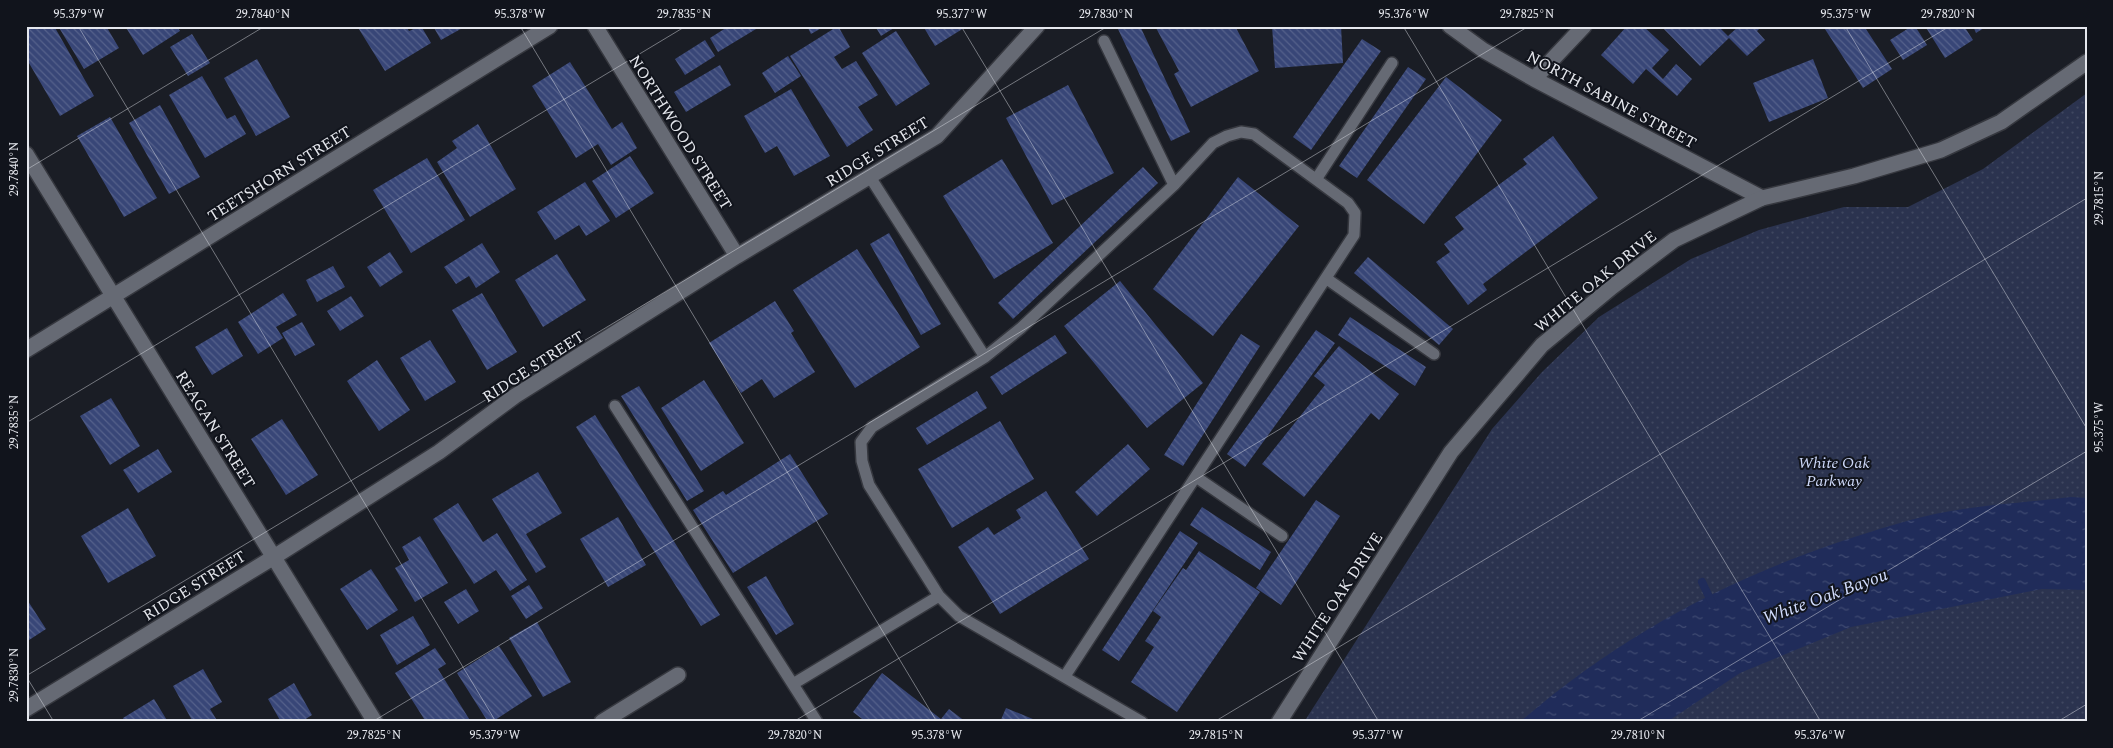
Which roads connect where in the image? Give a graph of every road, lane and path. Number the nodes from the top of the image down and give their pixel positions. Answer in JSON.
{"nodes":[{"id":1,"x":550,"y":26,"type":"edge"},
{"id":2,"x":596,"y":26,"type":"edge"},
{"id":3,"x":1038,"y":26,"type":"edge"},
{"id":4,"x":1450,"y":26,"type":"edge"},
{"id":5,"x":1584,"y":26,"type":"edge"},
{"id":6,"x":1104,"y":41,"type":"dead end"},
{"id":7,"x":2087,"y":62,"type":"edge"},
{"id":8,"x":1392,"y":63,"type":"dead end"},
{"id":9,"x":1534,"y":79,"type":"junction"},
{"id":10,"x":26,"y":154,"type":"edge"},
{"id":11,"x":870,"y":177,"type":"junction"},
{"id":12,"x":1316,"y":178,"type":"junction"},
{"id":13,"x":1174,"y":185,"type":"junction"},
{"id":14,"x":1762,"y":198,"type":"junction"},
{"id":15,"x":737,"y":256,"type":"junction"},
{"id":16,"x":1327,"y":279,"type":"junction"},
{"id":17,"x":114,"y":296,"type":"junction"},
{"id":18,"x":26,"y":350,"type":"edge"},
{"id":19,"x":1434,"y":354,"type":"dead end"},
{"id":20,"x":985,"y":357,"type":"junction"},
{"id":21,"x":615,"y":406,"type":"dead end"},
{"id":22,"x":1196,"y":477,"type":"junction"},
{"id":23,"x":1282,"y":536,"type":"dead end"},
{"id":24,"x":274,"y":557,"type":"junction"},
{"id":25,"x":939,"y":596,"type":"junction"},
{"id":26,"x":678,"y":676,"type":"dead end"},
{"id":27,"x":1065,"y":676,"type":"junction"},
{"id":28,"x":793,"y":684,"type":"junction"},
{"id":29,"x":26,"y":709,"type":"edge"},
{"id":30,"x":375,"y":722,"type":"edge"},
{"id":31,"x":602,"y":722,"type":"edge"},
{"id":32,"x":817,"y":722,"type":"edge"},
{"id":33,"x":1142,"y":722,"type":"edge"},
{"id":34,"x":1278,"y":722,"type":"edge"}],
"edges":[{"from":1,"to":17,"type":"street","name":"TEETSHORN STREET"},
{"from":2,"to":15,"type":"street","name":"NORTHWOOD STREET"},
{"from":3,"to":11,"type":"street","name":"RIDGE STREET"},
{"from":4,"to":9,"type":"street","name":"NORTH SABINE STREET"},
{"from":5,"to":9,"type":"street"},
{"from":6,"to":13,"type":"lane"},
{"from":7,"to":14,"type":"street","name":"WHITE OAK DRIVE"},
{"from":8,"to":12,"type":"lane"},
{"from":9,"to":14,"type":"street","name":"NORTH SABINE STREET"},
{"from":10,"to":17,"type":"street","name":"REAGAN STREET"},
{"from":11,"to":15,"type":"street","name":"RIDGE STREET"},
{"from":11,"to":20,"type":"lane"},
{"from":12,"to":13,"type":"lane"},
{"from":12,"to":16,"type":"lane"},
{"from":13,"to":20,"type":"lane"},
{"from":14,"to":34,"type":"street","name":"WHITE OAK DRIVE"},
{"from":15,"to":24,"type":"street","name":"RIDGE STREET"},
{"from":16,"to":19,"type":"lane"},
{"from":16,"to":22,"type":"lane"},
{"from":17,"to":18,"type":"street","name":"TEETSHORN STREET"},
{"from":17,"to":24,"type":"street","name":"REAGAN STREET"},
{"from":20,"to":25,"type":"lane"},
{"from":21,"to":28,"type":"lane"},
{"from":22,"to":23,"type":"lane"},
{"from":22,"to":27,"type":"lane"},
{"from":24,"to":29,"type":"street","name":"RIDGE STREET"},
{"from":24,"to":30,"type":"street","name":"REAGAN STREET"},
{"from":25,"to":27,"type":"lane"},
{"from":25,"to":28,"type":"lane"},
{"from":26,"to":31,"type":"street"},
{"from":27,"to":33,"type":"lane"},
{"from":28,"to":32,"type":"lane"}]}
